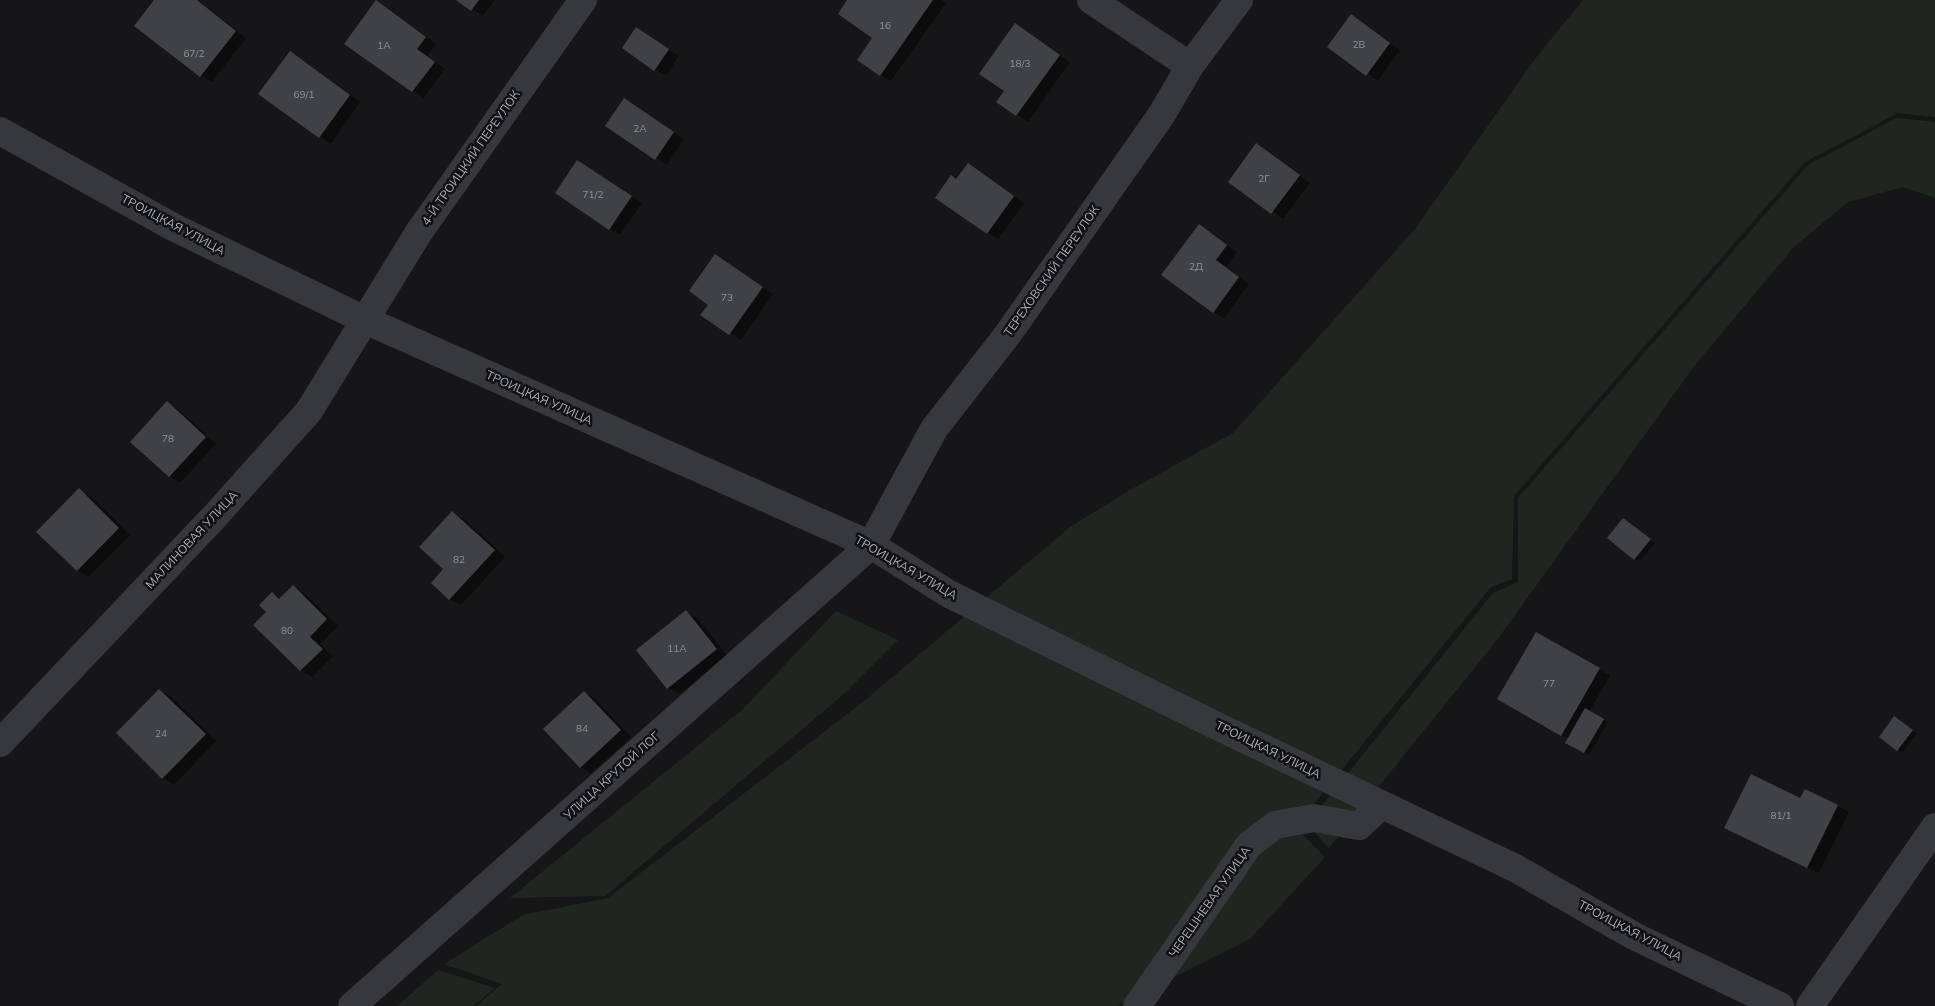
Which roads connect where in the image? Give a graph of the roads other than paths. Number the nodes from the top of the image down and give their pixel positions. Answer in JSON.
{"nodes":[{"id":1,"x":583,"y":0,"type":"edge"},
{"id":2,"x":1091,"y":0,"type":"edge"},
{"id":3,"x":1239,"y":0,"type":"edge"},
{"id":4,"x":1190,"y":66,"type":"junction"},
{"id":5,"x":0,"y":131,"type":"edge"},
{"id":6,"x":365,"y":320,"type":"junction"},
{"id":7,"x":871,"y":545,"type":"junction"},
{"id":8,"x":0,"y":743,"type":"edge"},
{"id":9,"x":1381,"y":805,"type":"junction"},
{"id":10,"x":1935,"y":827,"type":"edge"},
{"id":11,"x":352,"y":1006,"type":"edge"},
{"id":12,"x":1137,"y":1006,"type":"edge"},
{"id":13,"x":1780,"y":1006,"type":"edge"},
{"id":14,"x":1810,"y":1006,"type":"edge"}],
"edges":[{"from":1,"to":6,"type":"street","name":"4-Й ТРОИЦКИЙ ПЕРЕУЛОК"},
{"from":2,"to":4,"type":"street"},
{"from":3,"to":4,"type":"street","name":"ТЕРЕХОВСКИЙ ПЕРЕУЛОК"},
{"from":4,"to":7,"type":"street","name":"ТЕРЕХОВСКИЙ ПЕРЕУЛОК"},
{"from":5,"to":6,"type":"street","name":"ТРОИЦКАЯ УЛИЦА"},
{"from":6,"to":7,"type":"street","name":"ТРОИЦКАЯ УЛИЦА"},
{"from":6,"to":8,"type":"street","name":"МАЛИНОВАЯ УЛИЦА"},
{"from":7,"to":9,"type":"street","name":"ТРОИЦКАЯ УЛИЦА"},
{"from":7,"to":11,"type":"street","name":"УЛИЦА КРУТОЙ ЛОГ"},
{"from":9,"to":12,"type":"street","name":"ЧЕРЕШНЕВАЯ УЛИЦА"},
{"from":9,"to":13,"type":"street","name":"ТРОИЦКАЯ УЛИЦА"},
{"from":10,"to":14,"type":"street"}]}
